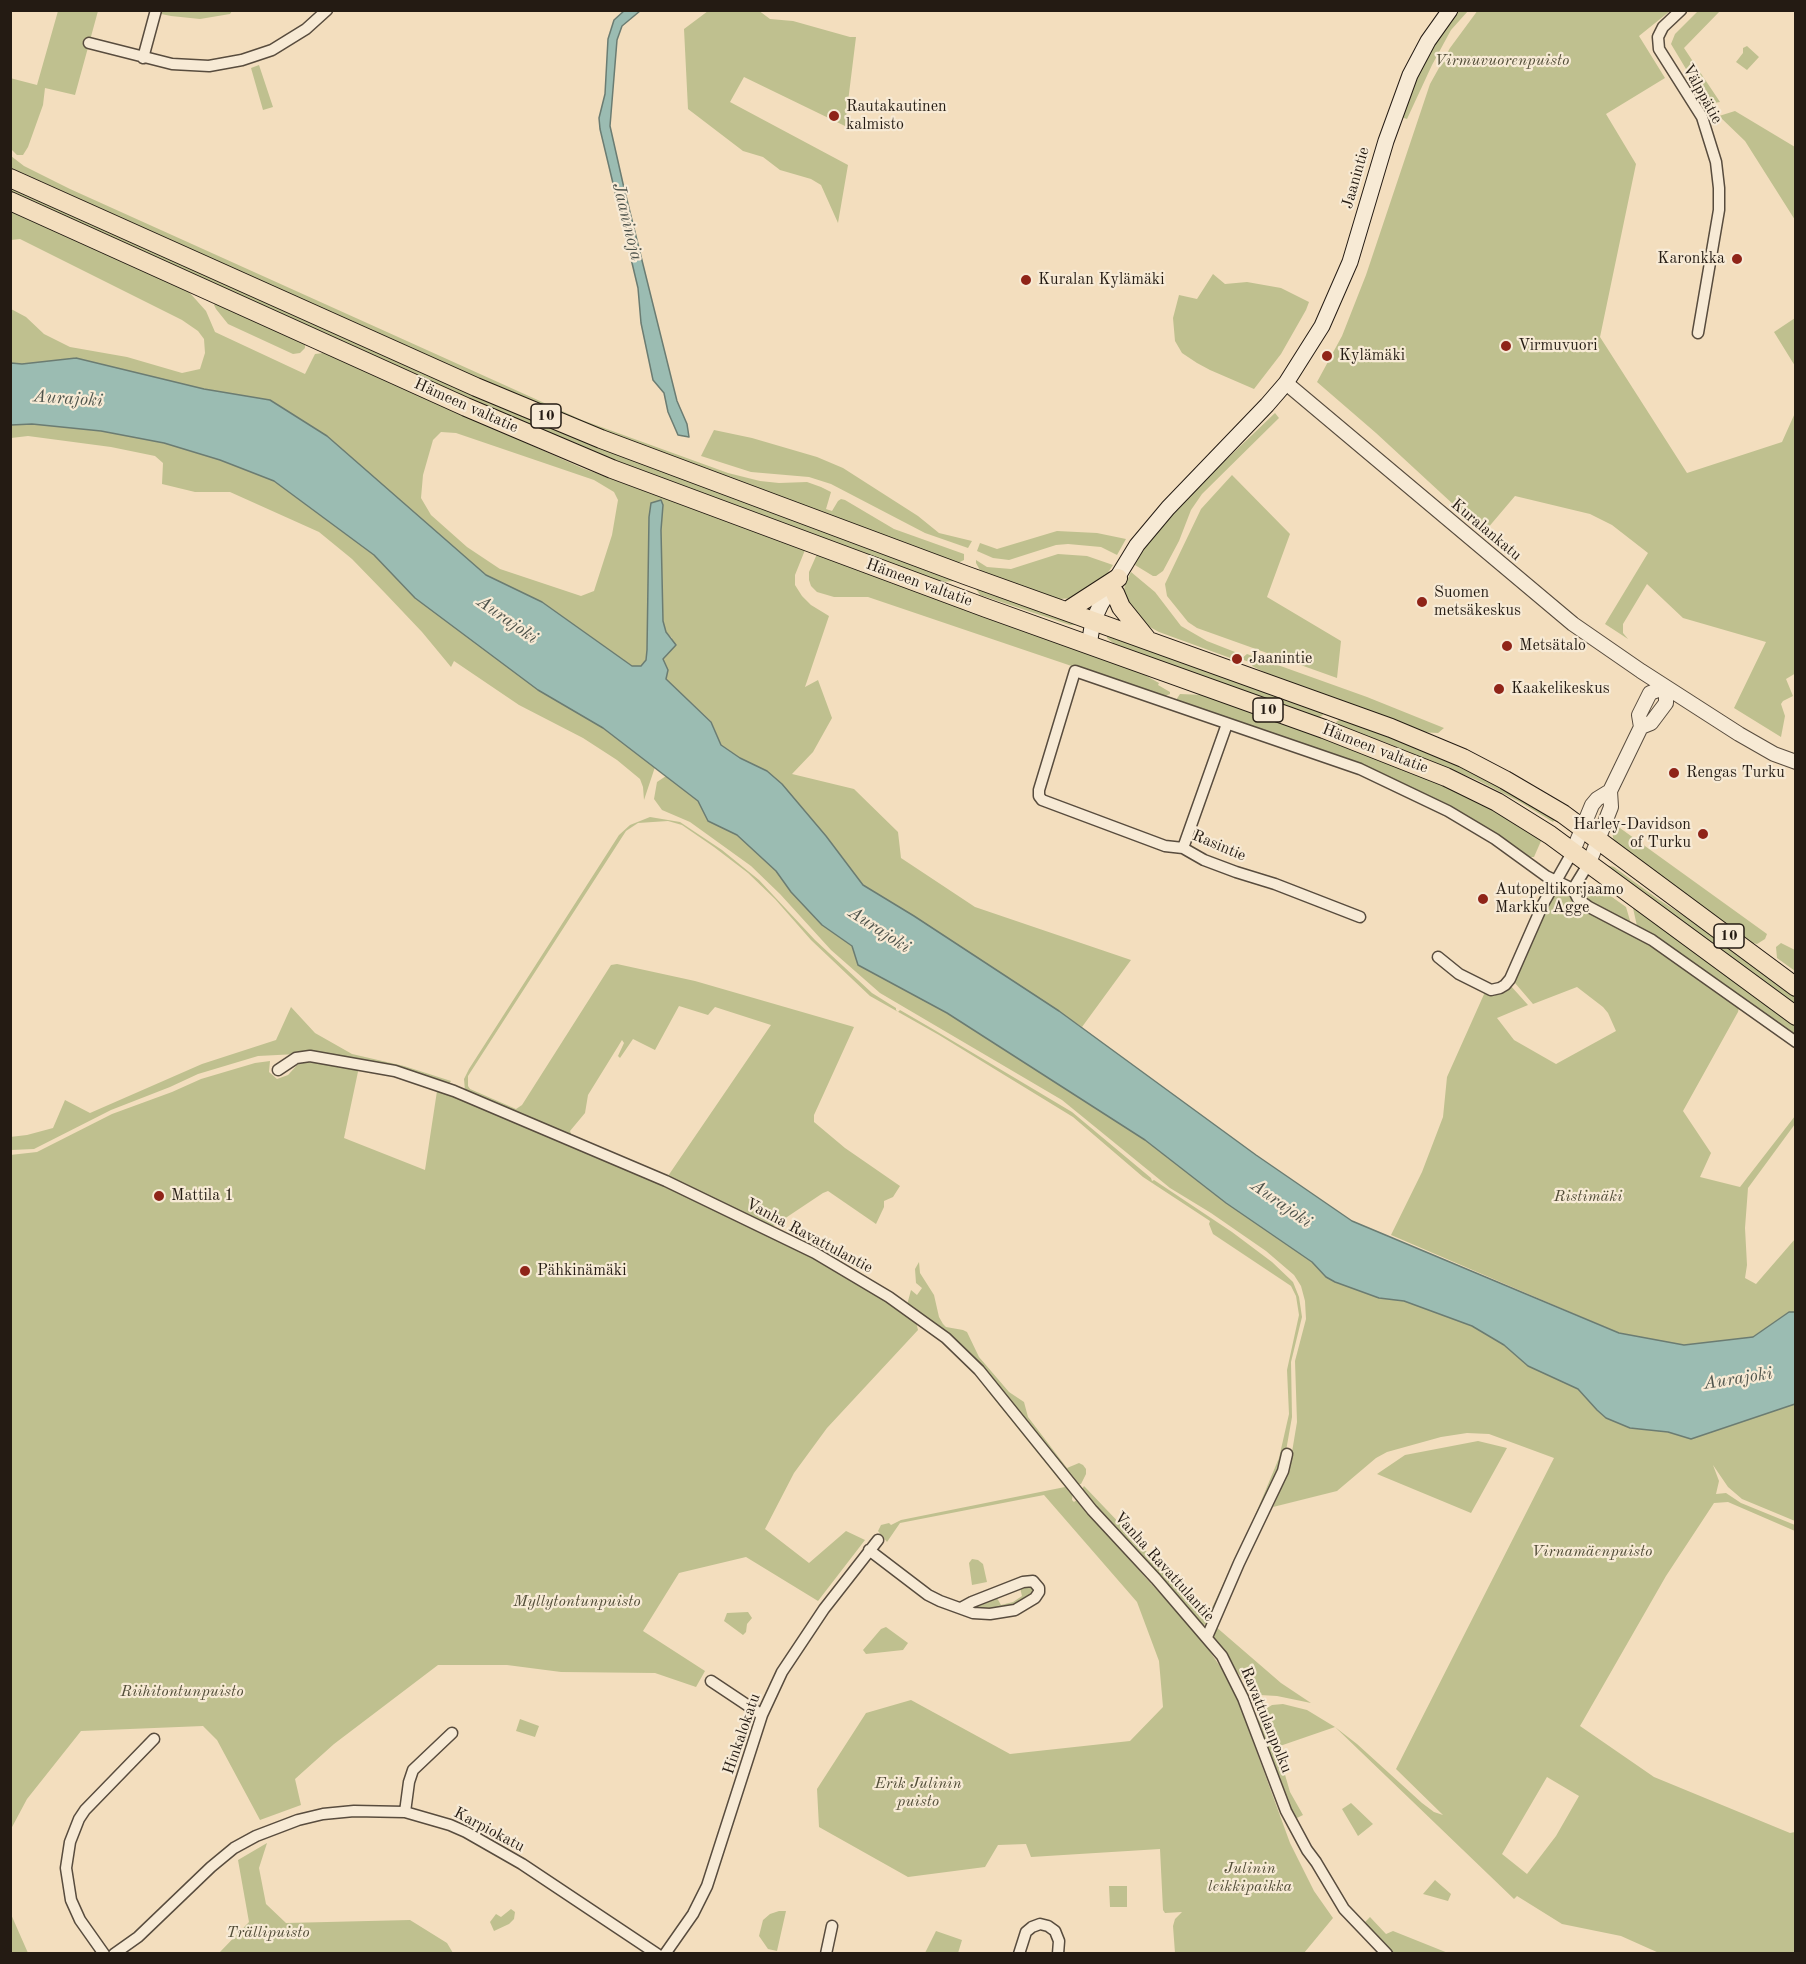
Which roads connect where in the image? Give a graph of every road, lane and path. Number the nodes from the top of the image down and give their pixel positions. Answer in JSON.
{"nodes":[{"id":1,"x":156,"y":10,"type":"edge"},
{"id":2,"x":327,"y":10,"type":"edge"},
{"id":3,"x":1450,"y":10,"type":"edge"},
{"id":4,"x":1681,"y":10,"type":"edge"},
{"id":5,"x":89,"y":43,"type":"dead end"},
{"id":6,"x":143,"y":58,"type":"junction"},
{"id":7,"x":12,"y":179,"type":"edge"},
{"id":8,"x":10,"y":201,"type":"edge"},
{"id":9,"x":1698,"y":333,"type":"dead end"},
{"id":10,"x":1286,"y":383,"type":"junction"},
{"id":11,"x":1117,"y":586,"type":"junction"},
{"id":12,"x":1067,"y":611,"type":"junction"},
{"id":13,"x":1099,"y":623,"type":"junction"},
{"id":14,"x":1147,"y":640,"type":"junction"},
{"id":15,"x":1089,"y":645,"type":"junction"},
{"id":16,"x":1669,"y":689,"type":"junction"},
{"id":17,"x":1227,"y":724,"type":"junction"},
{"id":18,"x":1796,"y":762,"type":"edge"},
{"id":19,"x":1610,"y":791,"type":"junction"},
{"id":20,"x":1582,"y":828,"type":"junction"},
{"id":21,"x":1598,"y":839,"type":"junction"},
{"id":22,"x":1183,"y":848,"type":"junction"},
{"id":23,"x":1573,"y":851,"type":"junction"},
{"id":24,"x":1589,"y":863,"type":"junction"},
{"id":25,"x":1556,"y":882,"type":"junction"},
{"id":26,"x":1573,"y":889,"type":"junction"},
{"id":27,"x":1360,"y":917,"type":"dead end"},
{"id":28,"x":1438,"y":957,"type":"dead end"},
{"id":29,"x":1796,"y":987,"type":"edge"},
{"id":30,"x":1796,"y":1016,"type":"edge"},
{"id":31,"x":1796,"y":1042,"type":"edge"},
{"id":32,"x":278,"y":1070,"type":"dead end"},
{"id":33,"x":1287,"y":1454,"type":"dead end"},
{"id":34,"x":878,"y":1540,"type":"dead end"},
{"id":35,"x":869,"y":1550,"type":"junction"},
{"id":36,"x":961,"y":1608,"type":"junction"},
{"id":37,"x":1207,"y":1638,"type":"junction"},
{"id":38,"x":711,"y":1681,"type":"dead end"},
{"id":39,"x":762,"y":1716,"type":"junction"},
{"id":40,"x":452,"y":1733,"type":"dead end"},
{"id":41,"x":154,"y":1739,"type":"dead end"},
{"id":42,"x":405,"y":1812,"type":"junction"},
{"id":43,"x":832,"y":1926,"type":"dead end"},
{"id":44,"x":638,"y":1948,"type":"edge"},
{"id":45,"x":104,"y":1953,"type":"edge"},
{"id":46,"x":114,"y":1953,"type":"edge"},
{"id":47,"x":657,"y":1953,"type":"edge"},
{"id":48,"x":665,"y":1953,"type":"edge"},
{"id":49,"x":826,"y":1953,"type":"edge"},
{"id":50,"x":1019,"y":1953,"type":"edge"},
{"id":51,"x":1058,"y":1953,"type":"edge"},
{"id":52,"x":1385,"y":1953,"type":"edge"}],
"edges":[{"from":1,"to":6,"type":"street"},
{"from":2,"to":6,"type":"street"},
{"from":3,"to":10,"type":"main road","name":"Jaanintie"},
{"from":4,"to":9,"type":"street","name":"Välppätie"},
{"from":5,"to":6,"type":"street"},
{"from":7,"to":12,"type":"highway","name":"Hämeen valtatie","number":"10"},
{"from":8,"to":15,"type":"highway","name":"Hämeen valtatie","number":"10"},
{"from":10,"to":11,"type":"main road","name":"Jaanintie"},
{"from":10,"to":16,"type":"street","name":"Kuralankatu"},
{"from":11,"to":12,"type":"highway"},
{"from":11,"to":13,"type":"main road","name":"Jaanintie"},
{"from":11,"to":14,"type":"highway"},
{"from":12,"to":13,"type":"highway","name":"Hämeen valtatie","number":"10"},
{"from":13,"to":14,"type":"highway","name":"Hämeen valtatie","number":"10"},
{"from":13,"to":15,"type":"main road","name":"Jaanintie"},
{"from":14,"to":20,"type":"highway","name":"Hämeen valtatie","number":"10"},
{"from":15,"to":23,"type":"highway","name":"Hämeen valtatie","number":"10"},
{"from":16,"to":18,"type":"street","name":"Kuralankatu"},
{"from":16,"to":19,"type":"street"},
{"from":17,"to":22,"type":"street"},
{"from":17,"to":22,"type":"street","name":"Rasintie"},
{"from":17,"to":25,"type":"street"},
{"from":19,"to":20,"type":"street"},
{"from":19,"to":21,"type":"street"},
{"from":20,"to":21,"type":"highway","name":"Hämeen valtatie","number":"10"},
{"from":20,"to":23,"type":"street"},
{"from":21,"to":24,"type":"street"},
{"from":21,"to":29,"type":"highway","name":"Hämeen valtatie","number":"10"},
{"from":22,"to":27,"type":"street","name":"Rasintie"},
{"from":23,"to":24,"type":"highway","name":"Hämeen valtatie","number":"10"},
{"from":23,"to":25,"type":"street"},
{"from":24,"to":26,"type":"street"},
{"from":24,"to":30,"type":"highway","name":"Hämeen valtatie","number":"10"},
{"from":25,"to":26,"type":"street"},
{"from":25,"to":28,"type":"street"},
{"from":26,"to":31,"type":"street"},
{"from":32,"to":37,"type":"street","name":"Vanha Ravattulantie"},
{"from":33,"to":37,"type":"street"},
{"from":34,"to":35,"type":"street","name":"Hinkalokatu"},
{"from":35,"to":36,"type":"street"},
{"from":35,"to":39,"type":"street","name":"Hinkalokatu"},
{"from":36,"to":36,"type":"street"},
{"from":37,"to":52,"type":"street","name":"Ravattulanpolku"},
{"from":38,"to":39,"type":"street"},
{"from":39,"to":48,"type":"street","name":"Hinkalokatu"},
{"from":40,"to":42,"type":"street"},
{"from":41,"to":45,"type":"street"},
{"from":42,"to":44,"type":"street","name":"Karpiokatu"},
{"from":42,"to":46,"type":"street","name":"Karpiokatu"},
{"from":43,"to":49,"type":"street"},
{"from":44,"to":47,"type":"street","name":"Karpiokatu"},
{"from":50,"to":51,"type":"street"}]}
